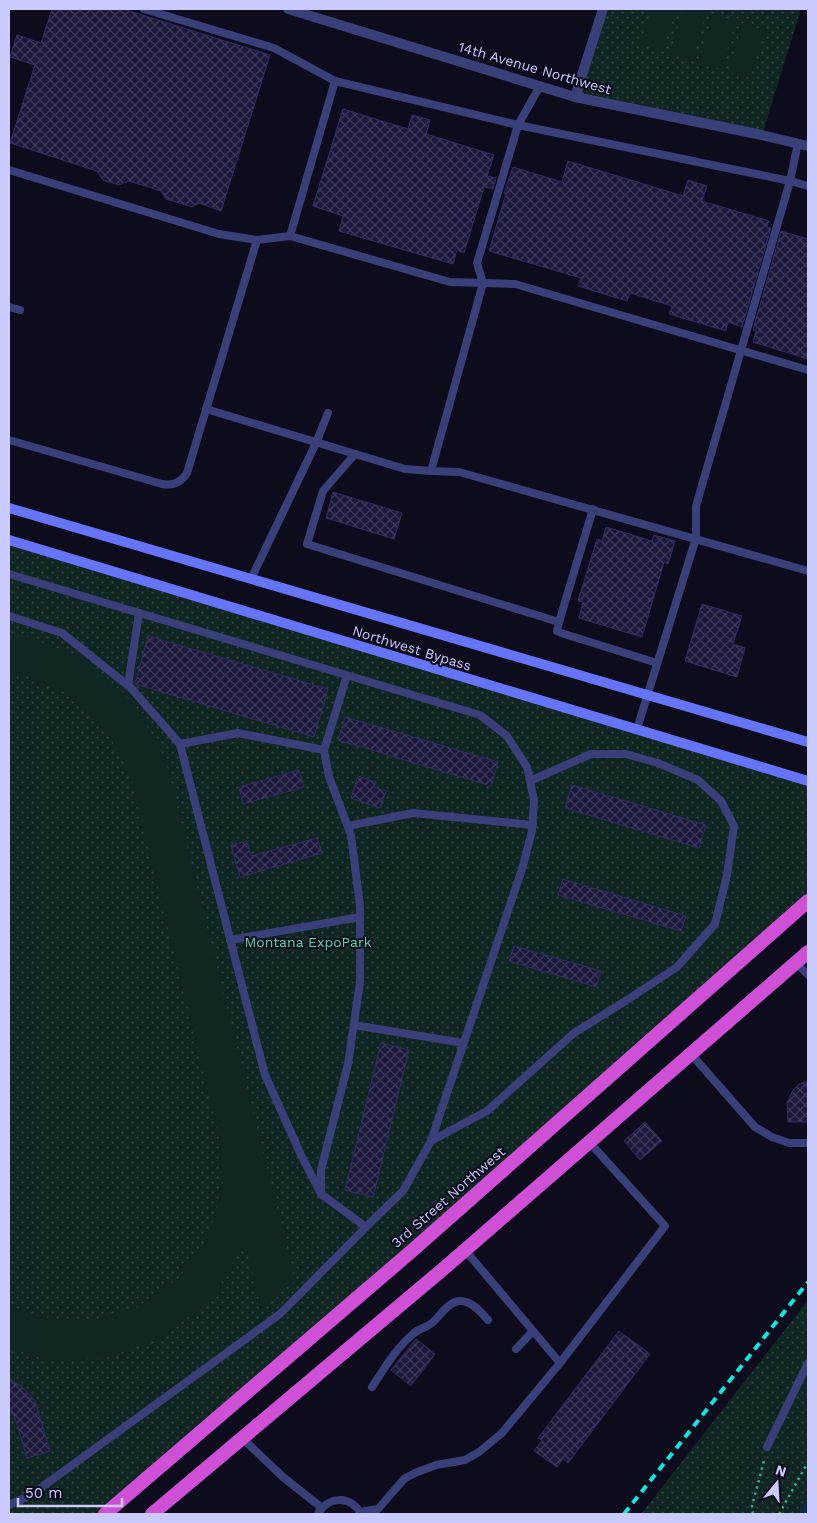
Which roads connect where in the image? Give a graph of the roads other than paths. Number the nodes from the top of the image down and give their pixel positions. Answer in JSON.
{"nodes":[{"id":1,"x":144,"y":9,"type":"edge"},
{"id":2,"x":288,"y":9,"type":"edge"},
{"id":3,"x":603,"y":9,"type":"edge"},
{"id":4,"x":335,"y":81,"type":"junction"},
{"id":5,"x":540,"y":86,"type":"junction"},
{"id":6,"x":575,"y":97,"type":"junction"},
{"id":7,"x":518,"y":125,"type":"junction"},
{"id":8,"x":798,"y":143,"type":"junction"},
{"id":9,"x":808,"y":146,"type":"edge"},
{"id":10,"x":9,"y":170,"type":"edge"},
{"id":11,"x":790,"y":181,"type":"junction"},
{"id":12,"x":808,"y":186,"type":"edge"},
{"id":13,"x":290,"y":236,"type":"junction"},
{"id":14,"x":257,"y":240,"type":"junction"},
{"id":15,"x":483,"y":283,"type":"junction"},
{"id":16,"x":9,"y":307,"type":"edge"},
{"id":17,"x":20,"y":310,"type":"dead end"},
{"id":18,"x":741,"y":350,"type":"junction"},
{"id":19,"x":808,"y":370,"type":"edge"},
{"id":20,"x":206,"y":410,"type":"junction"},
{"id":21,"x":328,"y":414,"type":"dead end"},
{"id":22,"x":9,"y":440,"type":"edge"},
{"id":23,"x":316,"y":443,"type":"junction"},
{"id":24,"x":355,"y":454,"type":"junction"},
{"id":25,"x":432,"y":471,"type":"junction"},
{"id":26,"x":9,"y":508,"type":"edge"},
{"id":27,"x":593,"y":509,"type":"junction"},
{"id":28,"x":696,"y":538,"type":"junction"},
{"id":29,"x":9,"y":540,"type":"edge"},
{"id":30,"x":808,"y":571,"type":"edge"},
{"id":31,"x":9,"y":574,"type":"edge"},
{"id":32,"x":251,"y":579,"type":"junction"},
{"id":33,"x":138,"y":613,"type":"junction"},
{"id":34,"x":9,"y":616,"type":"edge"},
{"id":35,"x":558,"y":622,"type":"junction"},
{"id":36,"x":657,"y":663,"type":"junction"},
{"id":37,"x":347,"y":675,"type":"junction"},
{"id":38,"x":128,"y":685,"type":"junction"},
{"id":39,"x":647,"y":695,"type":"junction"},
{"id":40,"x":636,"y":729,"type":"junction"},
{"id":41,"x":808,"y":742,"type":"edge"},
{"id":42,"x":180,"y":744,"type":"junction"},
{"id":43,"x":324,"y":750,"type":"junction"},
{"id":44,"x":530,"y":781,"type":"junction"},
{"id":45,"x":808,"y":781,"type":"edge"},
{"id":46,"x":533,"y":825,"type":"junction"},
{"id":47,"x":348,"y":826,"type":"junction"},
{"id":48,"x":808,"y":901,"type":"edge"},
{"id":49,"x":360,"y":917,"type":"junction"},
{"id":50,"x":230,"y":940,"type":"junction"},
{"id":51,"x":808,"y":952,"type":"edge"},
{"id":52,"x":796,"y":963,"type":"junction"},
{"id":53,"x":808,"y":975,"type":"edge"},
{"id":54,"x":354,"y":1025,"type":"junction"},
{"id":55,"x":463,"y":1043,"type":"junction"},
{"id":56,"x":691,"y":1054,"type":"junction"},
{"id":57,"x":431,"y":1141,"type":"junction"},
{"id":58,"x":590,"y":1142,"type":"junction"},
{"id":59,"x":808,"y":1143,"type":"edge"},
{"id":60,"x":322,"y":1194,"type":"junction"},
{"id":61,"x":366,"y":1227,"type":"junction"},
{"id":62,"x":465,"y":1250,"type":"junction"},
{"id":63,"x":488,"y":1320,"type":"dead end"},
{"id":64,"x":534,"y":1331,"type":"junction"},
{"id":65,"x":516,"y":1349,"type":"dead end"},
{"id":66,"x":560,"y":1363,"type":"junction"},
{"id":67,"x":808,"y":1364,"type":"edge"},
{"id":68,"x":372,"y":1386,"type":"dead end"},
{"id":69,"x":242,"y":1438,"type":"junction"},
{"id":70,"x":768,"y":1447,"type":"road end"},
{"id":71,"x":9,"y":1505,"type":"edge"},
{"id":72,"x":320,"y":1511,"type":"edge"},
{"id":73,"x":360,"y":1513,"type":"edge"},
{"id":74,"x":105,"y":1514,"type":"edge"},
{"id":75,"x":152,"y":1514,"type":"edge"}],
"edges":[{"from":1,"to":4,"type":"lane"},
{"from":2,"to":5,"type":"street","name":"14th Avenue Northwest"},
{"from":3,"to":6,"type":"street"},
{"from":4,"to":7,"type":"lane"},
{"from":4,"to":13,"type":"lane"},
{"from":5,"to":6,"type":"street","name":"14th Avenue Northwest"},
{"from":5,"to":7,"type":"lane"},
{"from":6,"to":8,"type":"street","name":"14th Avenue Northwest"},
{"from":7,"to":11,"type":"lane"},
{"from":7,"to":15,"type":"lane"},
{"from":8,"to":9,"type":"street","name":"14th Avenue Northwest"},
{"from":8,"to":11,"type":"lane"},
{"from":10,"to":14,"type":"lane"},
{"from":11,"to":12,"type":"lane"},
{"from":11,"to":18,"type":"lane"},
{"from":13,"to":14,"type":"lane"},
{"from":13,"to":15,"type":"lane"},
{"from":14,"to":20,"type":"lane"},
{"from":15,"to":18,"type":"lane"},
{"from":15,"to":25,"type":"lane"},
{"from":16,"to":17,"type":"lane"},
{"from":18,"to":19,"type":"lane"},
{"from":18,"to":28,"type":"lane"},
{"from":20,"to":22,"type":"lane"},
{"from":20,"to":23,"type":"lane"},
{"from":21,"to":23,"type":"lane"},
{"from":23,"to":24,"type":"lane"},
{"from":23,"to":32,"type":"lane"},
{"from":24,"to":25,"type":"lane"},
{"from":24,"to":35,"type":"lane"},
{"from":25,"to":27,"type":"lane"},
{"from":26,"to":32,"type":"main road","name":"Northwest Bypass"},
{"from":27,"to":28,"type":"lane"},
{"from":27,"to":35,"type":"lane"},
{"from":28,"to":30,"type":"lane"},
{"from":28,"to":36,"type":"lane"},
{"from":29,"to":40,"type":"main road","name":"Northwest Bypass"},
{"from":31,"to":33,"type":"lane"},
{"from":32,"to":39,"type":"main road","name":"Northwest Bypass"},
{"from":33,"to":37,"type":"lane"},
{"from":33,"to":38,"type":"lane"},
{"from":34,"to":38,"type":"lane"},
{"from":35,"to":36,"type":"lane"},
{"from":36,"to":39,"type":"lane"},
{"from":37,"to":43,"type":"lane"},
{"from":37,"to":44,"type":"lane"},
{"from":38,"to":42,"type":"lane"},
{"from":39,"to":40,"type":"lane"},
{"from":39,"to":41,"type":"main road","name":"Northwest Bypass"},
{"from":40,"to":45,"type":"main road","name":"Northwest Bypass"},
{"from":42,"to":43,"type":"lane"},
{"from":42,"to":50,"type":"lane"},
{"from":43,"to":47,"type":"lane"},
{"from":44,"to":46,"type":"lane"},
{"from":44,"to":57,"type":"lane"},
{"from":46,"to":47,"type":"lane"},
{"from":46,"to":55,"type":"lane"},
{"from":47,"to":49,"type":"lane"},
{"from":48,"to":74,"type":"highway","name":"3rd Street Northwest"},
{"from":49,"to":50,"type":"lane"},
{"from":49,"to":54,"type":"lane"},
{"from":50,"to":60,"type":"lane"},
{"from":51,"to":52,"type":"highway"},
{"from":52,"to":53,"type":"lane"},
{"from":52,"to":56,"type":"highway"},
{"from":54,"to":55,"type":"lane"},
{"from":54,"to":60,"type":"lane"},
{"from":55,"to":57,"type":"lane"},
{"from":56,"to":58,"type":"highway"},
{"from":56,"to":59,"type":"lane"},
{"from":57,"to":61,"type":"lane"},
{"from":58,"to":62,"type":"highway"},
{"from":58,"to":66,"type":"lane"},
{"from":60,"to":61,"type":"lane"},
{"from":61,"to":71,"type":"lane"},
{"from":62,"to":64,"type":"lane"},
{"from":62,"to":69,"type":"highway"},
{"from":63,"to":68,"type":"lane"},
{"from":64,"to":65,"type":"lane"},
{"from":64,"to":66,"type":"lane"},
{"from":66,"to":73,"type":"lane"},
{"from":67,"to":70,"type":"lane"},
{"from":69,"to":72,"type":"lane"},
{"from":69,"to":75,"type":"highway"},
{"from":72,"to":73,"type":"lane"}]}
